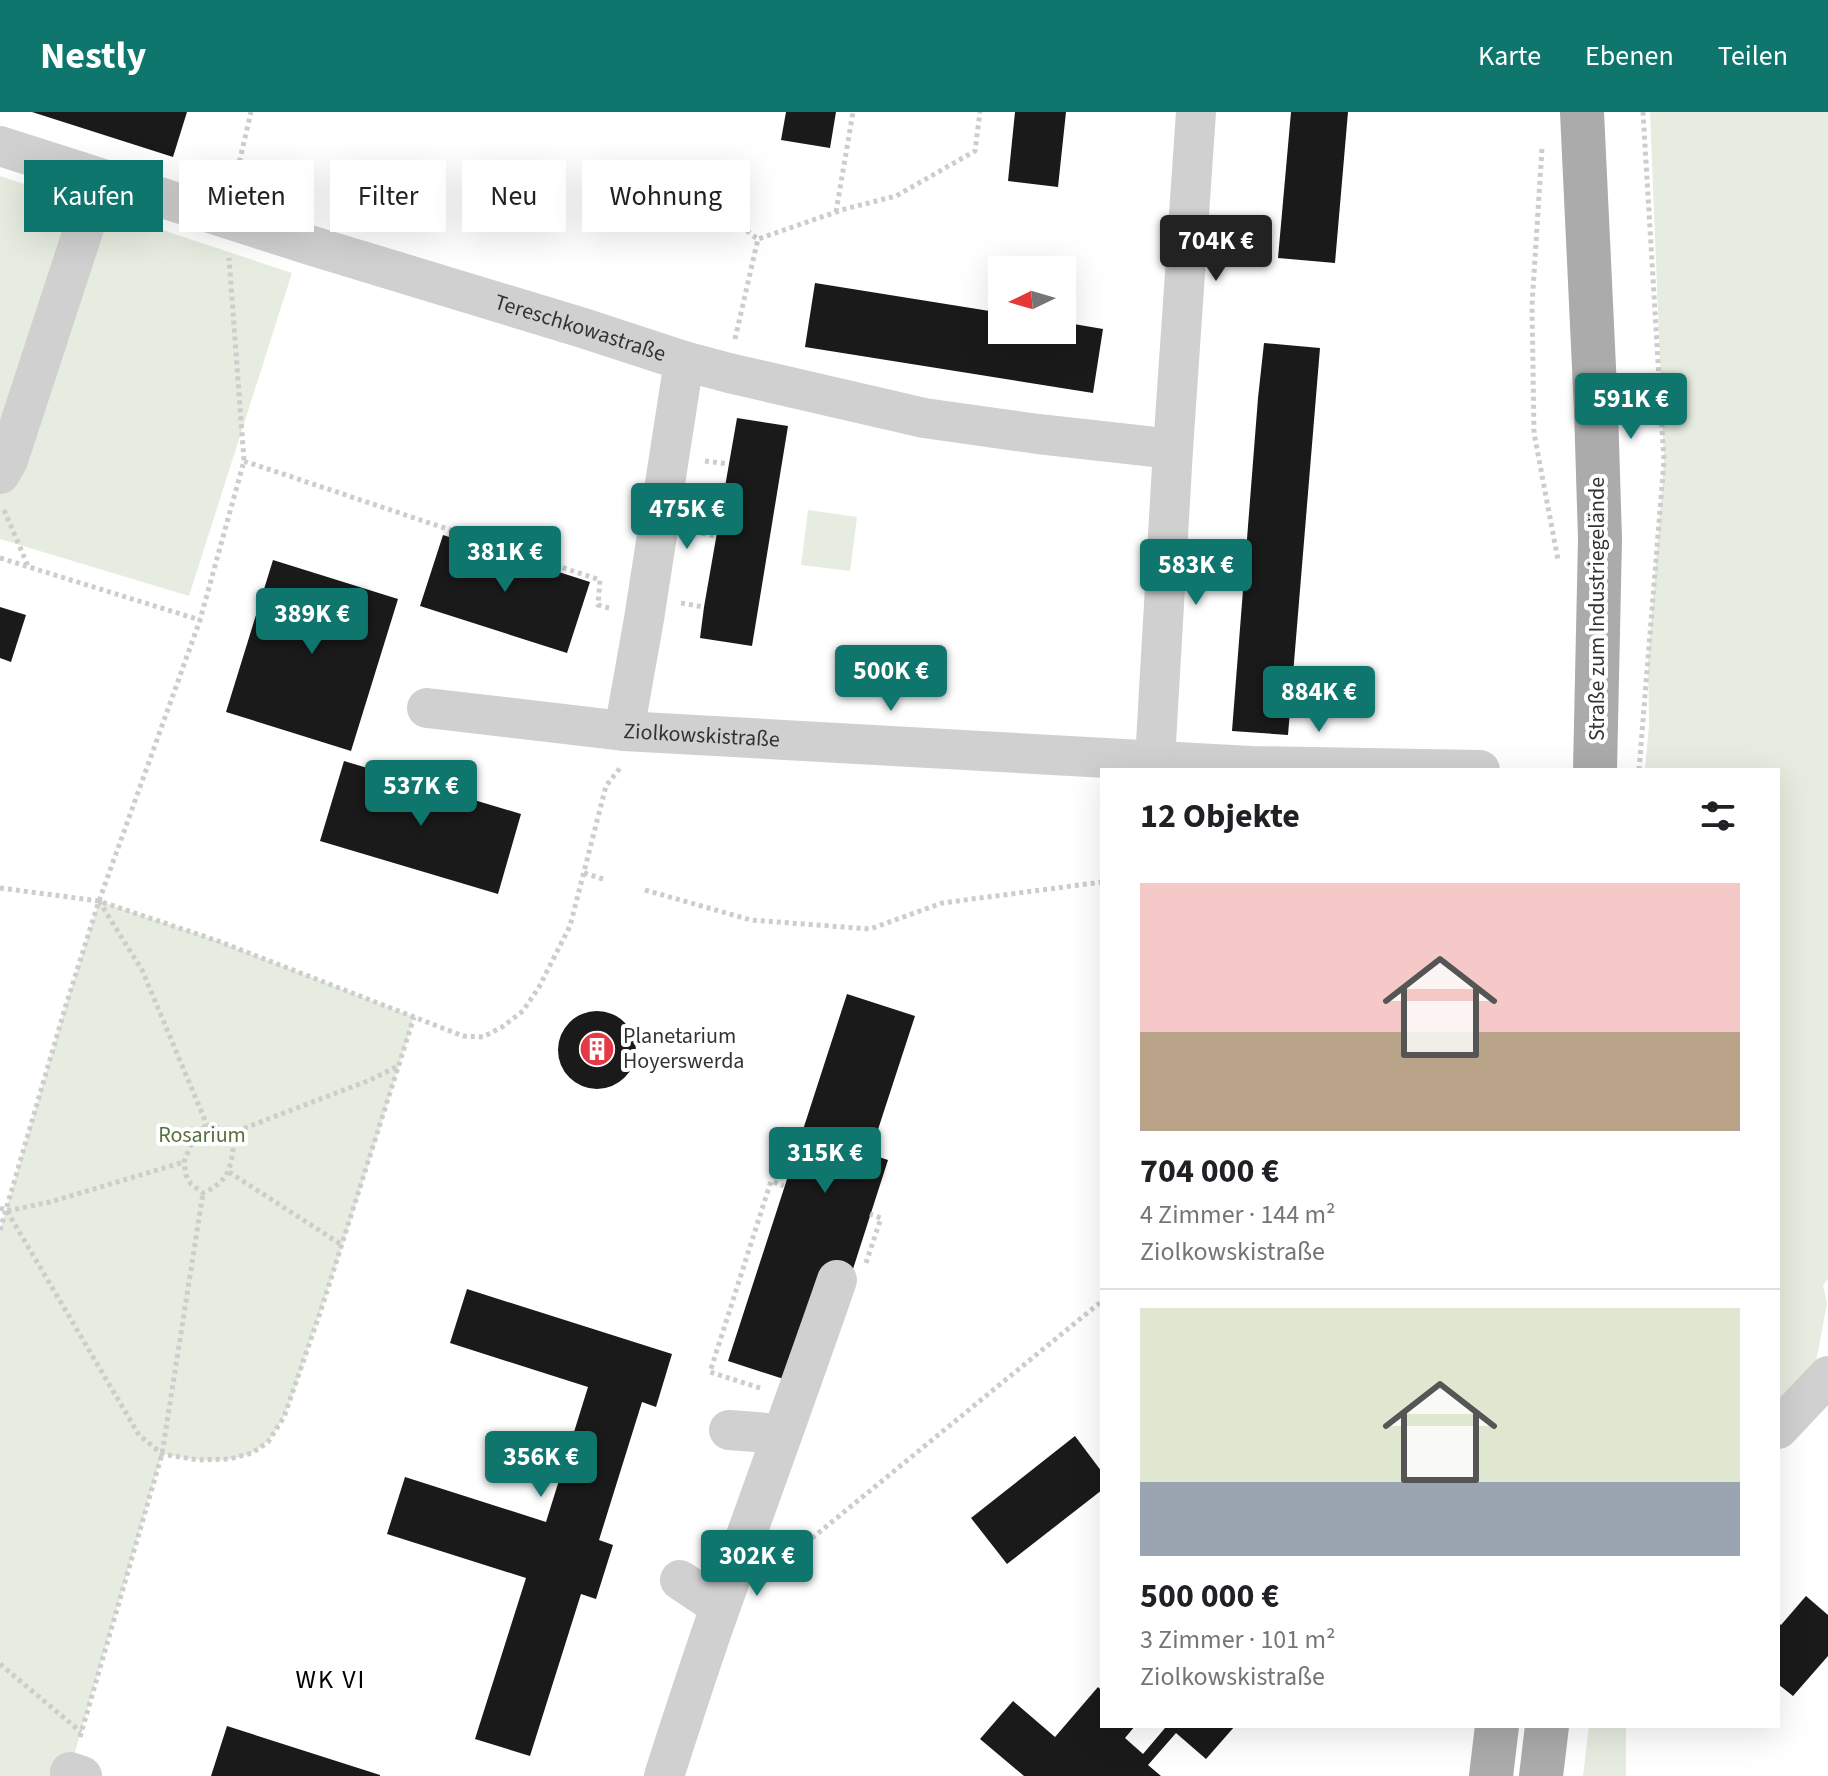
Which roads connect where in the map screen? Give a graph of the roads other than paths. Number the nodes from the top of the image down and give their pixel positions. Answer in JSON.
{"nodes":[{"id":1,"x":1196,"y":112,"type":"edge"},
{"id":2,"x":1582,"y":112,"type":"edge"},
{"id":3,"x":0,"y":146,"type":"edge"},
{"id":4,"x":42,"y":160,"type":"edge"},
{"id":5,"x":163,"y":199,"type":"edge"},
{"id":6,"x":83,"y":232,"type":"edge"},
{"id":7,"x":684,"y":361,"type":"junction"},
{"id":8,"x":1173,"y":449,"type":"junction"},
{"id":9,"x":2,"y":492,"type":"edge"},
{"id":10,"x":427,"y":708,"type":"dead end"},
{"id":11,"x":622,"y":749,"type":"junction"},
{"id":12,"x":1155,"y":760,"type":"junction"},
{"id":13,"x":1365,"y":768,"type":"edge"},
{"id":14,"x":1595,"y":768,"type":"edge"},
{"id":15,"x":837,"y":1280,"type":"dead end"},
{"id":16,"x":1828,"y":1376,"type":"edge"},
{"id":17,"x":789,"y":1417,"type":"junction"},
{"id":18,"x":1780,"y":1427,"type":"edge"},
{"id":19,"x":729,"y":1430,"type":"dead end"},
{"id":20,"x":680,"y":1580,"type":"dead end"},
{"id":21,"x":720,"y":1607,"type":"junction"},
{"id":22,"x":1497,"y":1728,"type":"edge"},
{"id":23,"x":1547,"y":1728,"type":"edge"},
{"id":24,"x":664,"y":1776,"type":"edge"},
{"id":25,"x":1491,"y":1776,"type":"edge"},
{"id":26,"x":1541,"y":1776,"type":"edge"}],
"edges":[{"from":1,"to":8,"type":"street"},
{"from":2,"to":14,"type":"main road","name":"Straße zum Industriegelände"},
{"from":3,"to":4,"type":"street","name":"Tereschkowastraße"},
{"from":5,"to":7,"type":"street","name":"Tereschkowastraße"},
{"from":6,"to":9,"type":"street"},
{"from":7,"to":8,"type":"street","name":"Tereschkowastraße"},
{"from":7,"to":11,"type":"street","name":"Ziolkowskistraße"},
{"from":8,"to":12,"type":"street"},
{"from":10,"to":11,"type":"street"},
{"from":11,"to":12,"type":"street","name":"Ziolkowskistraße"},
{"from":12,"to":13,"type":"street","name":"Ziolkowskistraße"},
{"from":15,"to":17,"type":"street"},
{"from":16,"to":18,"type":"street"},
{"from":17,"to":19,"type":"street"},
{"from":17,"to":21,"type":"street"},
{"from":20,"to":21,"type":"street"},
{"from":21,"to":24,"type":"street"},
{"from":22,"to":25,"type":"main road"},
{"from":23,"to":26,"type":"main road"}]}
